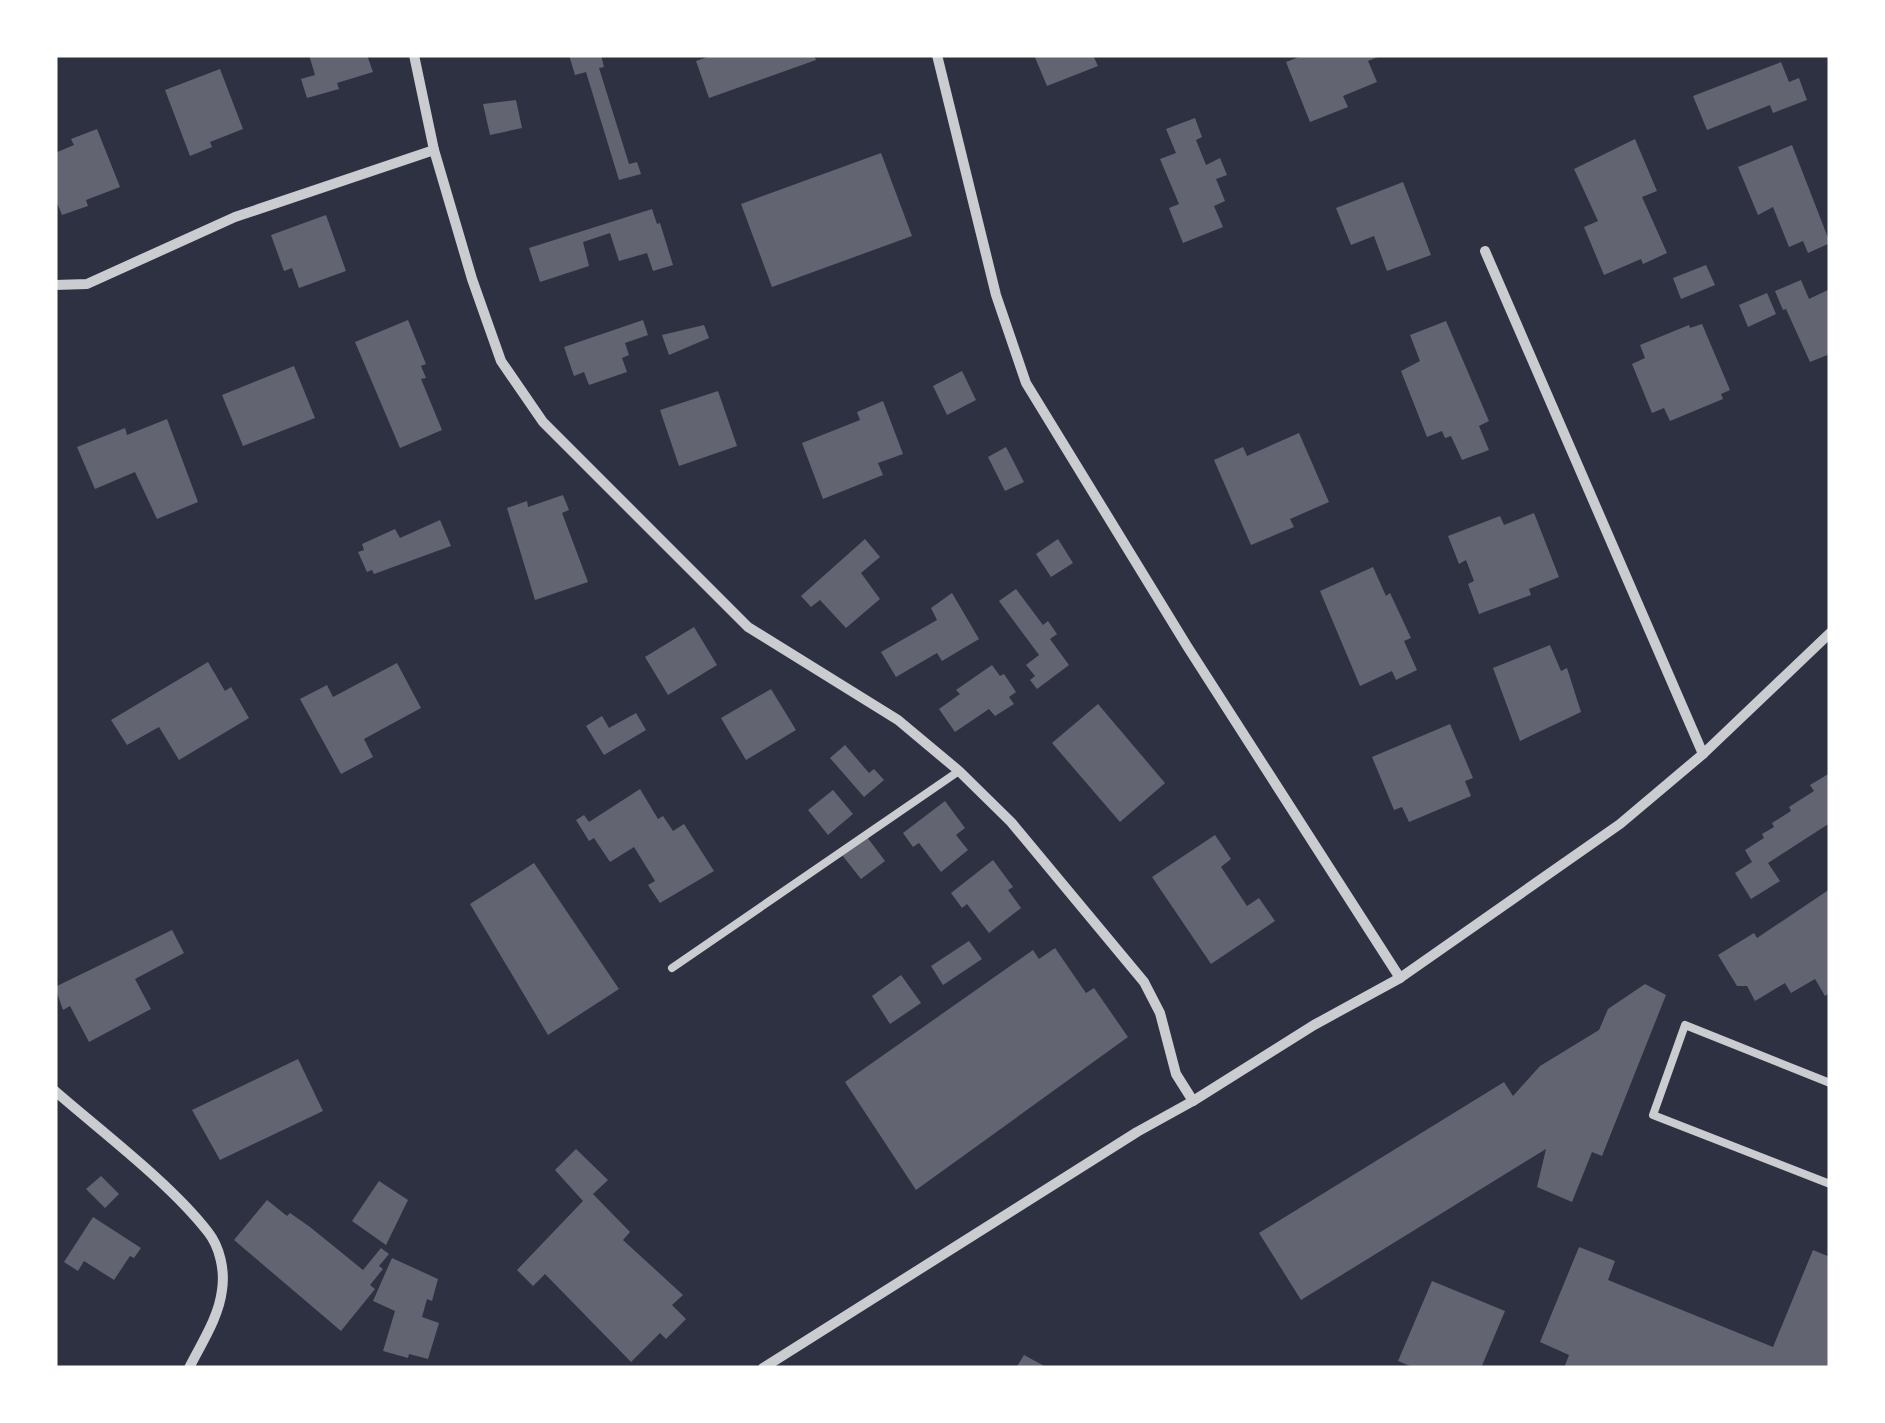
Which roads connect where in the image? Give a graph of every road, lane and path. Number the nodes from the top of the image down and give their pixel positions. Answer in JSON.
{"nodes":[{"id":1,"x":414,"y":55,"type":"edge"},
{"id":2,"x":936,"y":55,"type":"edge"},
{"id":3,"x":434,"y":150,"type":"junction"},
{"id":4,"x":1485,"y":252,"type":"dead end"},
{"id":5,"x":55,"y":286,"type":"edge"},
{"id":6,"x":1830,"y":634,"type":"edge"},
{"id":7,"x":1703,"y":754,"type":"junction"},
{"id":8,"x":959,"y":772,"type":"junction"},
{"id":9,"x":672,"y":968,"type":"dead end"},
{"id":10,"x":1400,"y":978,"type":"junction"},
{"id":11,"x":1830,"y":1082,"type":"edge"},
{"id":12,"x":55,"y":1091,"type":"edge"},
{"id":13,"x":1193,"y":1101,"type":"junction"},
{"id":14,"x":1830,"y":1184,"type":"edge"},
{"id":15,"x":786,"y":1355,"type":"junction"},
{"id":16,"x":189,"y":1368,"type":"edge"},
{"id":17,"x":763,"y":1368,"type":"edge"},
{"id":18,"x":779,"y":1368,"type":"edge"}],
"edges":[{"from":1,"to":3,"type":"street"},
{"from":2,"to":10,"type":"street"},
{"from":3,"to":5,"type":"street"},
{"from":3,"to":8,"type":"street"},
{"from":4,"to":7,"type":"street"},
{"from":6,"to":7,"type":"street"},
{"from":7,"to":10,"type":"street"},
{"from":8,"to":9,"type":"lane"},
{"from":8,"to":13,"type":"street"},
{"from":10,"to":13,"type":"street"},
{"from":11,"to":14,"type":"lane"},
{"from":12,"to":16,"type":"street"},
{"from":13,"to":15,"type":"street"},
{"from":15,"to":17,"type":"street"},
{"from":15,"to":18,"type":"street"}]}
